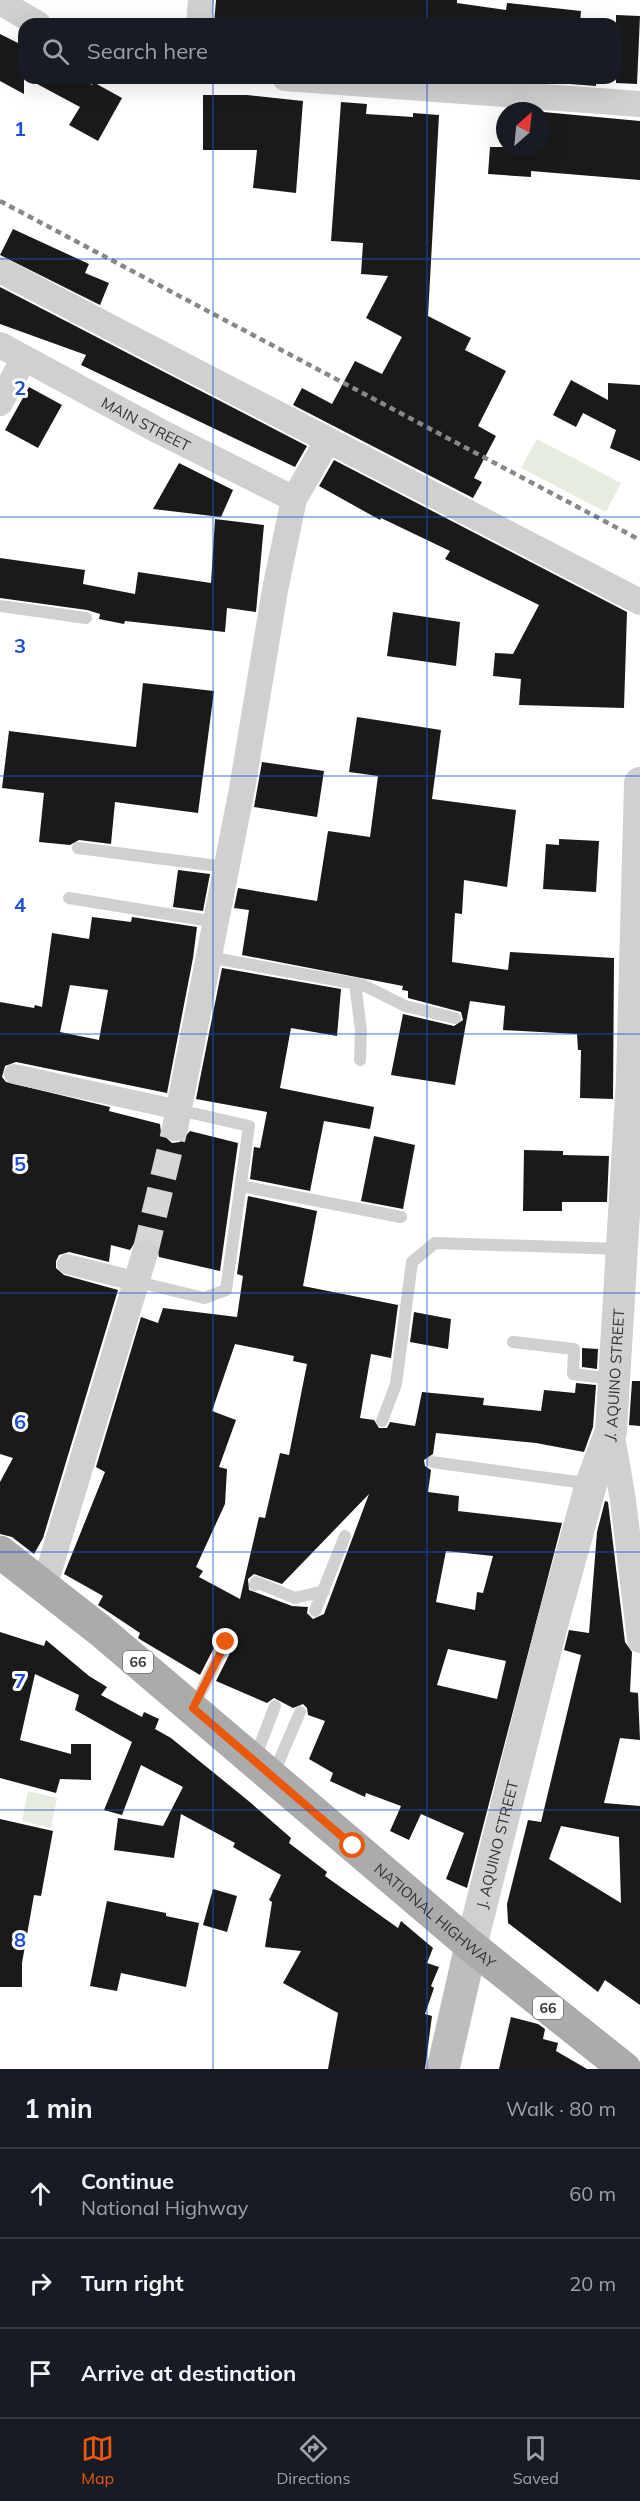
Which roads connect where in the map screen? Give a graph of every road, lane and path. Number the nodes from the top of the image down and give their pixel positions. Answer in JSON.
{"nodes":[{"id":1,"x":201,"y":0,"type":"edge"},
{"id":2,"x":0,"y":2,"type":"edge"},
{"id":3,"x":28,"y":13,"type":"edge"},
{"id":4,"x":200,"y":18,"type":"edge"},
{"id":5,"x":367,"y":84,"type":"edge"},
{"id":6,"x":640,"y":104,"type":"edge"},
{"id":7,"x":0,"y":270,"type":"edge"},
{"id":8,"x":0,"y":345,"type":"edge"},
{"id":9,"x":24,"y":358,"type":"junction"},
{"id":10,"x":0,"y":402,"type":"edge"},
{"id":11,"x":328,"y":440,"type":"junction"},
{"id":12,"x":294,"y":499,"type":"junction"},
{"id":13,"x":640,"y":602,"type":"edge"},
{"id":14,"x":0,"y":606,"type":"edge"},
{"id":15,"x":86,"y":618,"type":"dead end"},
{"id":16,"x":640,"y":783,"type":"edge"},
{"id":17,"x":639,"y":843,"type":"edge"},
{"id":18,"x":78,"y":848,"type":"dead end"},
{"id":19,"x":226,"y":867,"type":"junction"},
{"id":20,"x":69,"y":898,"type":"dead end"},
{"id":21,"x":216,"y":922,"type":"junction"},
{"id":22,"x":208,"y":957,"type":"junction"},
{"id":23,"x":355,"y":984,"type":"junction"},
{"id":24,"x":455,"y":1018,"type":"dead end"},
{"id":25,"x":360,"y":1060,"type":"dead end"},
{"id":26,"x":14,"y":1074,"type":"dead end"},
{"id":27,"x":636,"y":1079,"type":"edge"},
{"id":28,"x":177,"y":1119,"type":"junction"},
{"id":29,"x":241,"y":1186,"type":"junction"},
{"id":30,"x":633,"y":1196,"type":"edge"},
{"id":31,"x":401,"y":1216,"type":"dead end"},
{"id":32,"x":623,"y":1250,"type":"junction"},
{"id":33,"x":145,"y":1253,"type":"tunnel mouth"},
{"id":34,"x":67,"y":1264,"type":"dead end"},
{"id":35,"x":138,"y":1282,"type":"junction"},
{"id":36,"x":513,"y":1342,"type":"dead end"},
{"id":37,"x":614,"y":1379,"type":"junction"},
{"id":38,"x":382,"y":1421,"type":"dead end"},
{"id":39,"x":611,"y":1431,"type":"junction"},
{"id":40,"x":432,"y":1462,"type":"dead end"},
{"id":41,"x":591,"y":1484,"type":"junction"},
{"id":42,"x":345,"y":1536,"type":"dead end"},
{"id":43,"x":0,"y":1552,"type":"edge"},
{"id":44,"x":255,"y":1585,"type":"dead end"},
{"id":45,"x":44,"y":1587,"type":"junction"},
{"id":46,"x":327,"y":1595,"type":"junction"},
{"id":47,"x":315,"y":1611,"type":"dead end"},
{"id":48,"x":640,"y":1640,"type":"edge"},
{"id":49,"x":226,"y":1642,"type":"dead end"},
{"id":50,"x":275,"y":1706,"type":"dead end"},
{"id":51,"x":193,"y":1708,"type":"junction"},
{"id":52,"x":300,"y":1712,"type":"dead end"},
{"id":53,"x":263,"y":1768,"type":"junction"},
{"id":54,"x":471,"y":1946,"type":"junction"},
{"id":55,"x":443,"y":2069,"type":"edge"},
{"id":56,"x":625,"y":2069,"type":"edge"}],
"edges":[{"from":1,"to":4,"type":"street"},
{"from":2,"to":3,"type":"street"},
{"from":5,"to":6,"type":"street"},
{"from":7,"to":11,"type":"street"},
{"from":8,"to":9,"type":"street","name":"MAIN STREET"},
{"from":9,"to":10,"type":"street"},
{"from":9,"to":12,"type":"street","name":"MAIN STREET"},
{"from":11,"to":12,"type":"street"},
{"from":11,"to":13,"type":"street"},
{"from":12,"to":19,"type":"street"},
{"from":14,"to":15,"type":"lane"},
{"from":16,"to":17,"type":"street","name":"J. AQUINO STREET"},
{"from":17,"to":27,"type":"street","name":"J. AQUINO STREET"},
{"from":18,"to":19,"type":"lane"},
{"from":19,"to":21,"type":"street"},
{"from":20,"to":21,"type":"lane"},
{"from":21,"to":22,"type":"street"},
{"from":22,"to":23,"type":"lane"},
{"from":22,"to":28,"type":"street"},
{"from":23,"to":24,"type":"lane"},
{"from":23,"to":25,"type":"lane"},
{"from":26,"to":28,"type":"street"},
{"from":27,"to":30,"type":"street","name":"J. AQUINO STREET"},
{"from":28,"to":29,"type":"lane"},
{"from":29,"to":31,"type":"lane"},
{"from":29,"to":35,"type":"lane"},
{"from":30,"to":32,"type":"street","name":"J. AQUINO STREET"},
{"from":32,"to":37,"type":"street","name":"J. AQUINO STREET"},
{"from":32,"to":38,"type":"lane"},
{"from":33,"to":35,"type":"street"},
{"from":34,"to":35,"type":"street"},
{"from":35,"to":45,"type":"street"},
{"from":36,"to":37,"type":"lane"},
{"from":37,"to":39,"type":"street","name":"J. AQUINO STREET"},
{"from":39,"to":41,"type":"street","name":"J. AQUINO STREET"},
{"from":39,"to":48,"type":"street"},
{"from":40,"to":41,"type":"lane"},
{"from":41,"to":54,"type":"street","name":"J. AQUINO STREET"},
{"from":42,"to":46,"type":"lane"},
{"from":43,"to":45,"type":"main road","name":"NATIONAL HIGHWAY","number":"66"},
{"from":44,"to":46,"type":"lane"},
{"from":45,"to":51,"type":"main road","name":"NATIONAL HIGHWAY","number":"66"},
{"from":46,"to":47,"type":"lane"},
{"from":49,"to":51,"type":"lane"},
{"from":50,"to":53,"type":"lane"},
{"from":51,"to":53,"type":"main road","name":"NATIONAL HIGHWAY","number":"66"},
{"from":52,"to":53,"type":"lane"},
{"from":53,"to":54,"type":"main road","name":"NATIONAL HIGHWAY","number":"66"},
{"from":54,"to":55,"type":"main road"},
{"from":54,"to":56,"type":"main road","name":"NATIONAL HIGHWAY","number":"66"}]}
